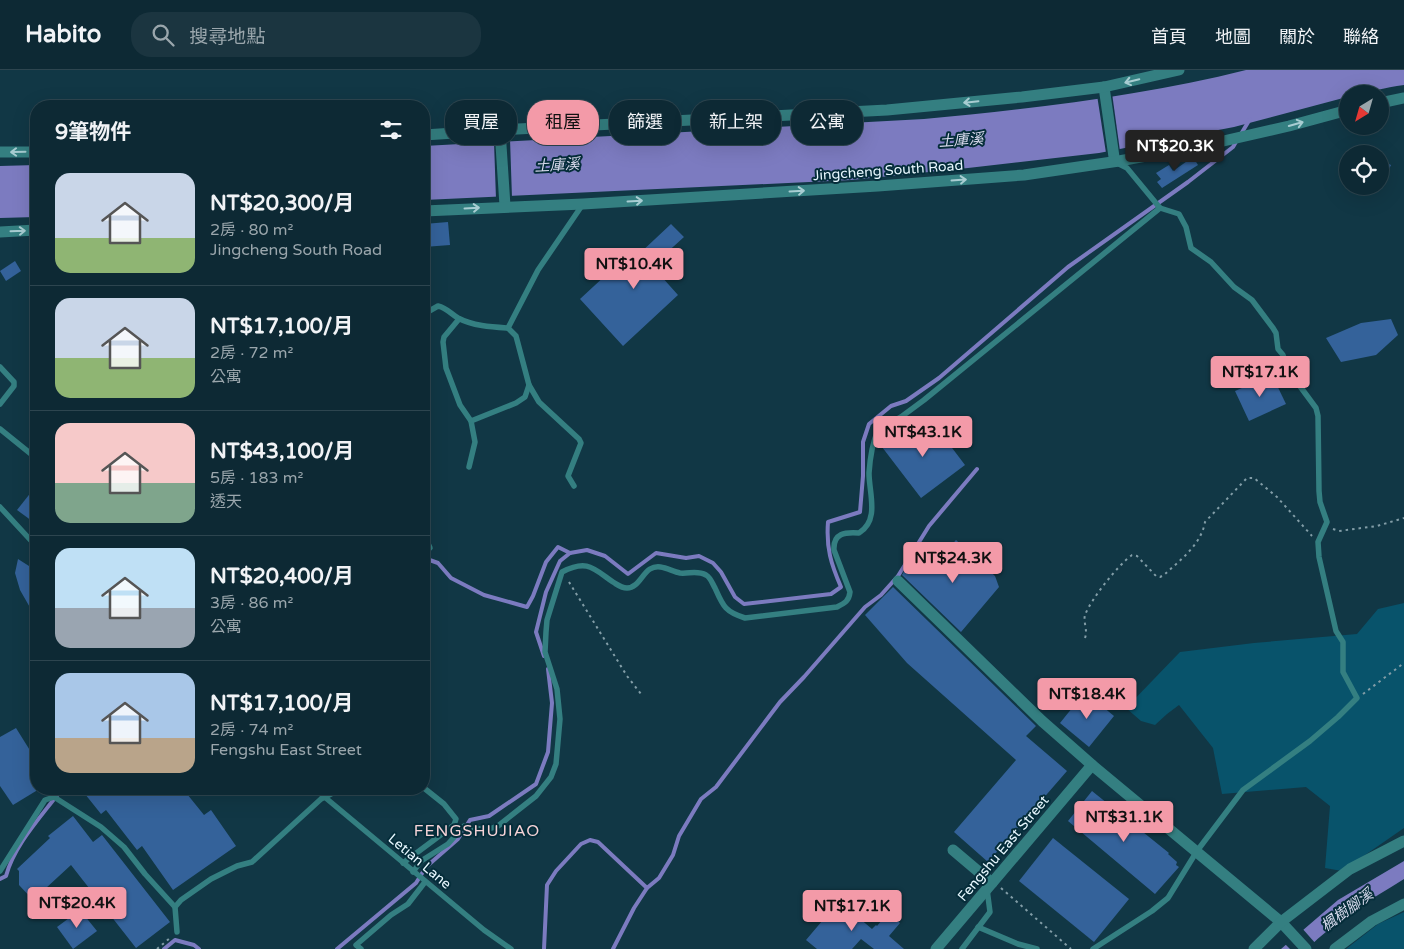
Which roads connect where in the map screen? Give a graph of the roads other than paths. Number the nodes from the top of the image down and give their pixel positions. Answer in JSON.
{"nodes":[{"id":1,"x":1179,"y":70,"type":"edge"},
{"id":2,"x":1104,"y":87,"type":"junction"},
{"id":3,"x":1404,"y":98,"type":"edge"},
{"id":4,"x":1389,"y":101,"type":"edge"},
{"id":5,"x":1339,"y":112,"type":"edge"},
{"id":6,"x":517,"y":134,"type":"edge"},
{"id":7,"x":430,"y":135,"type":"edge"},
{"id":8,"x":445,"y":135,"type":"edge"},
{"id":9,"x":501,"y":145,"type":"edge"},
{"id":10,"x":0,"y":152,"type":"edge"},
{"id":11,"x":30,"y":152,"type":"edge"},
{"id":12,"x":1114,"y":159,"type":"junction"},
{"id":13,"x":504,"y":202,"type":"junction"},
{"id":14,"x":583,"y":204,"type":"junction"},
{"id":15,"x":1160,"y":208,"type":"junction"},
{"id":16,"x":430,"y":209,"type":"edge"},
{"id":17,"x":30,"y":230,"type":"edge"},
{"id":18,"x":0,"y":232,"type":"edge"},
{"id":19,"x":430,"y":311,"type":"edge"},
{"id":20,"x":460,"y":319,"type":"junction"},
{"id":21,"x":508,"y":328,"type":"junction"},
{"id":22,"x":0,"y":367,"type":"edge"},
{"id":23,"x":529,"y":385,"type":"junction"},
{"id":24,"x":0,"y":404,"type":"edge"},
{"id":25,"x":470,"y":421,"type":"junction"},
{"id":26,"x":0,"y":429,"type":"edge"},
{"id":27,"x":30,"y":453,"type":"edge"},
{"id":28,"x":469,"y":467,"type":"dead end"},
{"id":29,"x":574,"y":486,"type":"dead end"},
{"id":30,"x":0,"y":507,"type":"edge"},
{"id":31,"x":30,"y":540,"type":"edge"},
{"id":32,"x":898,"y":581,"type":"dead end"},
{"id":33,"x":1092,"y":765,"type":"junction"},
{"id":34,"x":430,"y":793,"type":"edge"},
{"id":35,"x":322,"y":795,"type":"edge"},
{"id":36,"x":330,"y":795,"type":"edge"},
{"id":37,"x":325,"y":798,"type":"junction"},
{"id":38,"x":1404,"y":841,"type":"edge"},
{"id":39,"x":953,"y":850,"type":"dead end"},
{"id":40,"x":1197,"y":850,"type":"junction"},
{"id":41,"x":403,"y":863,"type":"junction"},
{"id":42,"x":0,"y":871,"type":"edge"},
{"id":43,"x":413,"y":872,"type":"junction"},
{"id":44,"x":425,"y":882,"type":"junction"},
{"id":45,"x":990,"y":886,"type":"junction"},
{"id":46,"x":1404,"y":904,"type":"edge"},
{"id":47,"x":175,"y":907,"type":"junction"},
{"id":48,"x":1281,"y":922,"type":"junction"},
{"id":49,"x":978,"y":927,"type":"junction"},
{"id":50,"x":177,"y":932,"type":"road end"},
{"id":51,"x":360,"y":949,"type":"edge"},
{"id":52,"x":512,"y":949,"type":"edge"},
{"id":53,"x":936,"y":949,"type":"edge"},
{"id":54,"x":962,"y":949,"type":"edge"},
{"id":55,"x":1037,"y":949,"type":"edge"},
{"id":56,"x":1093,"y":949,"type":"edge"},
{"id":57,"x":1254,"y":949,"type":"edge"},
{"id":58,"x":1306,"y":949,"type":"edge"},
{"id":59,"x":1335,"y":949,"type":"edge"}],
"edges":[{"from":1,"to":2,"type":"street","one_way":true},
{"from":2,"to":6,"type":"street","one_way":true},
{"from":2,"to":12,"type":"street"},
{"from":3,"to":4,"type":"street"},
{"from":12,"to":5,"type":"street","name":"Jingcheng South Road","one_way":true},
{"from":7,"to":8,"type":"street"},
{"from":9,"to":13,"type":"street"},
{"from":11,"to":10,"type":"street","one_way":true},
{"from":14,"to":12,"type":"street","name":"Jingcheng South Road","one_way":true},
{"from":12,"to":15,"type":"lane"},
{"from":13,"to":14,"type":"street","name":"Jingcheng South Road"},
{"from":16,"to":13,"type":"street","name":"Jingcheng South Road","one_way":true},
{"from":14,"to":21,"type":"lane"},
{"from":15,"to":40,"type":"lane"},
{"from":15,"to":43,"type":"lane"},
{"from":18,"to":17,"type":"street","one_way":true},
{"from":19,"to":20,"type":"lane"},
{"from":20,"to":21,"type":"lane"},
{"from":20,"to":25,"type":"lane"},
{"from":21,"to":23,"type":"lane"},
{"from":22,"to":24,"type":"lane"},
{"from":23,"to":25,"type":"lane"},
{"from":23,"to":29,"type":"lane"},
{"from":25,"to":28,"type":"lane"},
{"from":26,"to":27,"type":"lane"},
{"from":30,"to":31,"type":"lane"},
{"from":32,"to":33,"type":"street"},
{"from":33,"to":40,"type":"street"},
{"from":33,"to":45,"type":"street","name":"Fengshu East Street"},
{"from":34,"to":41,"type":"lane"},
{"from":35,"to":37,"type":"lane","name":"Letian Lane"},
{"from":36,"to":37,"type":"lane"},
{"from":37,"to":41,"type":"lane","name":"Letian Lane"},
{"from":37,"to":47,"type":"lane"},
{"from":38,"to":48,"type":"street"},
{"from":39,"to":45,"type":"street"},
{"from":40,"to":48,"type":"street"},
{"from":40,"to":56,"type":"lane"},
{"from":41,"to":43,"type":"lane","name":"Letian Lane"},
{"from":42,"to":47,"type":"lane"},
{"from":43,"to":44,"type":"lane","name":"Letian Lane"},
{"from":44,"to":51,"type":"lane"},
{"from":44,"to":52,"type":"lane","name":"Letian Lane"},
{"from":45,"to":49,"type":"lane"},
{"from":45,"to":53,"type":"street","name":"Fengshu East Street"},
{"from":46,"to":59,"type":"street"},
{"from":47,"to":50,"type":"lane"},
{"from":48,"to":57,"type":"street"},
{"from":48,"to":58,"type":"street"},
{"from":49,"to":54,"type":"lane"},
{"from":49,"to":55,"type":"lane"}]}
